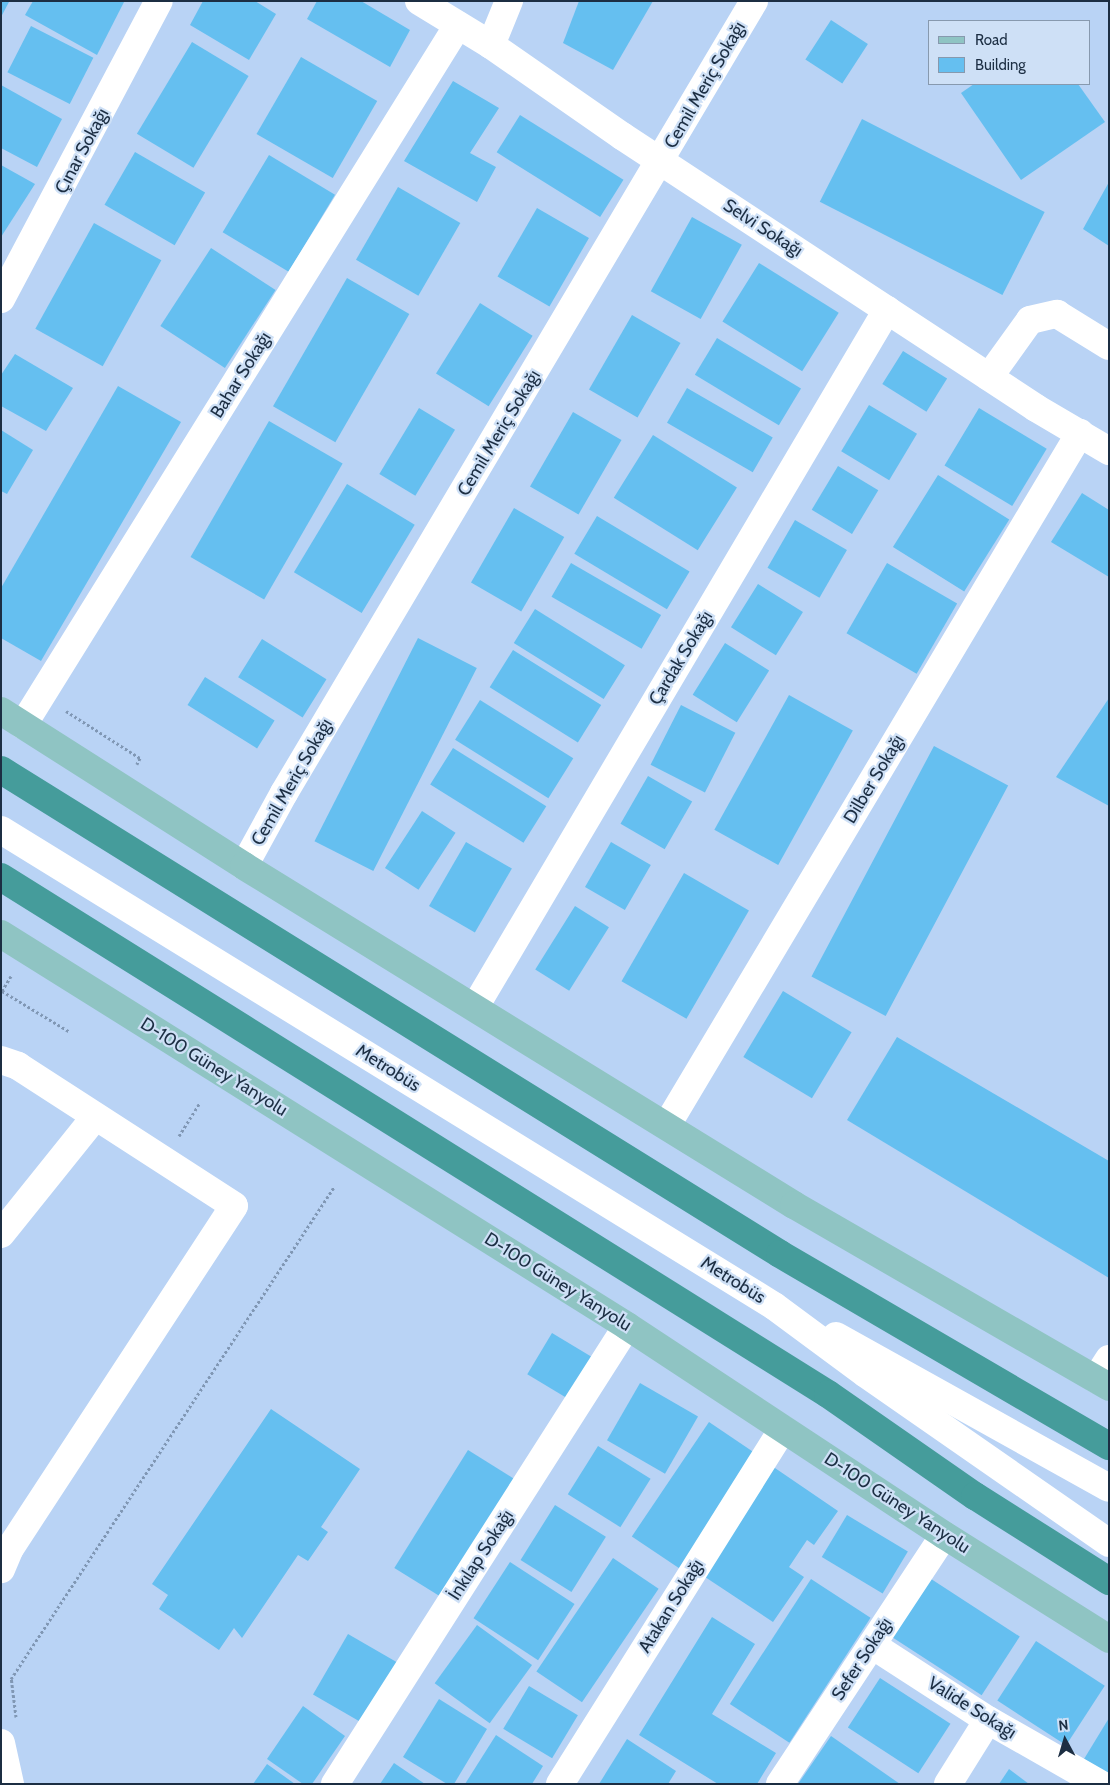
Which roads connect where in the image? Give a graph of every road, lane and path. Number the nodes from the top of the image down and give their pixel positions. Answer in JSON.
{"nodes":[{"id":1,"x":159,"y":1,"type":"edge"},
{"id":2,"x":420,"y":1,"type":"edge"},
{"id":3,"x":509,"y":1,"type":"edge"},
{"id":4,"x":754,"y":1,"type":"edge"},
{"id":5,"x":458,"y":25,"type":"junction"},
{"id":6,"x":491,"y":45,"type":"junction"},
{"id":7,"x":661,"y":162,"type":"junction"},
{"id":8,"x":1,"y":299,"type":"edge"},
{"id":9,"x":887,"y":310,"type":"junction"},
{"id":10,"x":1109,"y":346,"type":"edge"},
{"id":11,"x":989,"y":377,"type":"junction"},
{"id":12,"x":1080,"y":433,"type":"junction"},
{"id":13,"x":1109,"y":451,"type":"edge"},
{"id":14,"x":42,"y":696,"type":"junction"},
{"id":15,"x":12,"y":718,"type":"edge"},
{"id":16,"x":140,"y":758,"type":"dead end"},
{"id":17,"x":1,"y":770,"type":"edge"},
{"id":18,"x":1,"y":830,"type":"edge"},
{"id":19,"x":244,"y":866,"type":"junction"},
{"id":20,"x":1,"y":877,"type":"edge"},
{"id":21,"x":1,"y":934,"type":"edge"},
{"id":22,"x":2,"y":991,"type":"edge"},
{"id":23,"x":475,"y":1006,"type":"junction"},
{"id":24,"x":70,"y":1032,"type":"dead end"},
{"id":25,"x":1,"y":1060,"type":"edge"},
{"id":26,"x":200,"y":1103,"type":"dead end"},
{"id":27,"x":94,"y":1117,"type":"junction"},
{"id":28,"x":667,"y":1125,"type":"junction"},
{"id":29,"x":163,"y":1161,"type":"junction"},
{"id":30,"x":334,"y":1187,"type":"dead end"},
{"id":31,"x":1,"y":1234,"type":"edge"},
{"id":32,"x":774,"y":1306,"type":"junction"},
{"id":33,"x":627,"y":1326,"type":"junction"},
{"id":34,"x":1105,"y":1375,"type":"edge"},
{"id":35,"x":783,"y":1429,"type":"junction"},
{"id":36,"x":1109,"y":1446,"type":"edge"},
{"id":37,"x":1109,"y":1488,"type":"edge"},
{"id":38,"x":944,"y":1535,"type":"junction"},
{"id":39,"x":1109,"y":1543,"type":"edge"},
{"id":40,"x":1,"y":1569,"type":"edge"},
{"id":41,"x":1109,"y":1581,"type":"edge"},
{"id":42,"x":1109,"y":1639,"type":"edge"},
{"id":43,"x":872,"y":1645,"type":"junction"},
{"id":44,"x":988,"y":1720,"type":"junction"},
{"id":45,"x":9,"y":1735,"type":"edge"},
{"id":46,"x":10,"y":1784,"type":"edge"},
{"id":47,"x":335,"y":1784,"type":"edge"},
{"id":48,"x":560,"y":1784,"type":"edge"},
{"id":49,"x":780,"y":1784,"type":"edge"},
{"id":50,"x":948,"y":1784,"type":"edge"},
{"id":51,"x":1100,"y":1784,"type":"edge"}],
"edges":[{"from":1,"to":8,"type":"street","name":"Çınar Sokağı"},
{"from":2,"to":5,"type":"street","name":"Selvi Sokağı"},
{"from":3,"to":6,"type":"street"},
{"from":4,"to":7,"type":"street","name":"Cemil Meriç Sokağı"},
{"from":5,"to":6,"type":"street","name":"Selvi Sokağı"},
{"from":5,"to":14,"type":"street","name":"Bahar Sokağı"},
{"from":6,"to":7,"type":"street","name":"Selvi Sokağı"},
{"from":7,"to":9,"type":"street","name":"Selvi Sokağı"},
{"from":7,"to":19,"type":"street","name":"Cemil Meriç Sokağı"},
{"from":9,"to":11,"type":"street","name":"Selvi Sokağı"},
{"from":9,"to":23,"type":"street","name":"Çardak Sokağı"},
{"from":10,"to":11,"type":"street"},
{"from":11,"to":12,"type":"street","name":"Selvi Sokağı"},
{"from":12,"to":13,"type":"street","name":"Selvi Sokağı"},
{"from":12,"to":28,"type":"street","name":"Dilber Sokağı"},
{"from":14,"to":15,"type":"street","name":"Bahar Sokağı"},
{"from":14,"to":16,"type":"path"},
{"from":15,"to":19,"type":"main road"},
{"from":17,"to":36,"type":"highway"},
{"from":18,"to":32,"type":"street","name":"Metrobüs"},
{"from":19,"to":23,"type":"main road"},
{"from":20,"to":41,"type":"highway"},
{"from":21,"to":33,"type":"main road","name":"D-100 Güney Yanyolu"},
{"from":22,"to":24,"type":"path"},
{"from":23,"to":28,"type":"main road"},
{"from":25,"to":27,"type":"street"},
{"from":26,"to":29,"type":"path"},
{"from":27,"to":29,"type":"street"},
{"from":27,"to":31,"type":"street"},
{"from":28,"to":34,"type":"main road"},
{"from":29,"to":40,"type":"street"},
{"from":30,"to":45,"type":"path"},
{"from":32,"to":37,"type":"street","name":"Metrobüs"},
{"from":32,"to":39,"type":"street","name":"Metrobüs"},
{"from":33,"to":35,"type":"main road","name":"D-100 Güney Yanyolu"},
{"from":33,"to":47,"type":"street","name":"İnkılap Sokağı"},
{"from":35,"to":38,"type":"main road","name":"D-100 Güney Yanyolu"},
{"from":35,"to":48,"type":"street","name":"Atakan Sokağı"},
{"from":38,"to":42,"type":"main road","name":"D-100 Güney Yanyolu"},
{"from":38,"to":43,"type":"street","name":"Sefer Sokağı"},
{"from":43,"to":44,"type":"street","name":"Valide Sokağı"},
{"from":43,"to":49,"type":"street","name":"Sefer Sokağı"},
{"from":44,"to":50,"type":"street"},
{"from":44,"to":51,"type":"street","name":"Valide Sokağı"},
{"from":45,"to":46,"type":"street"}]}
